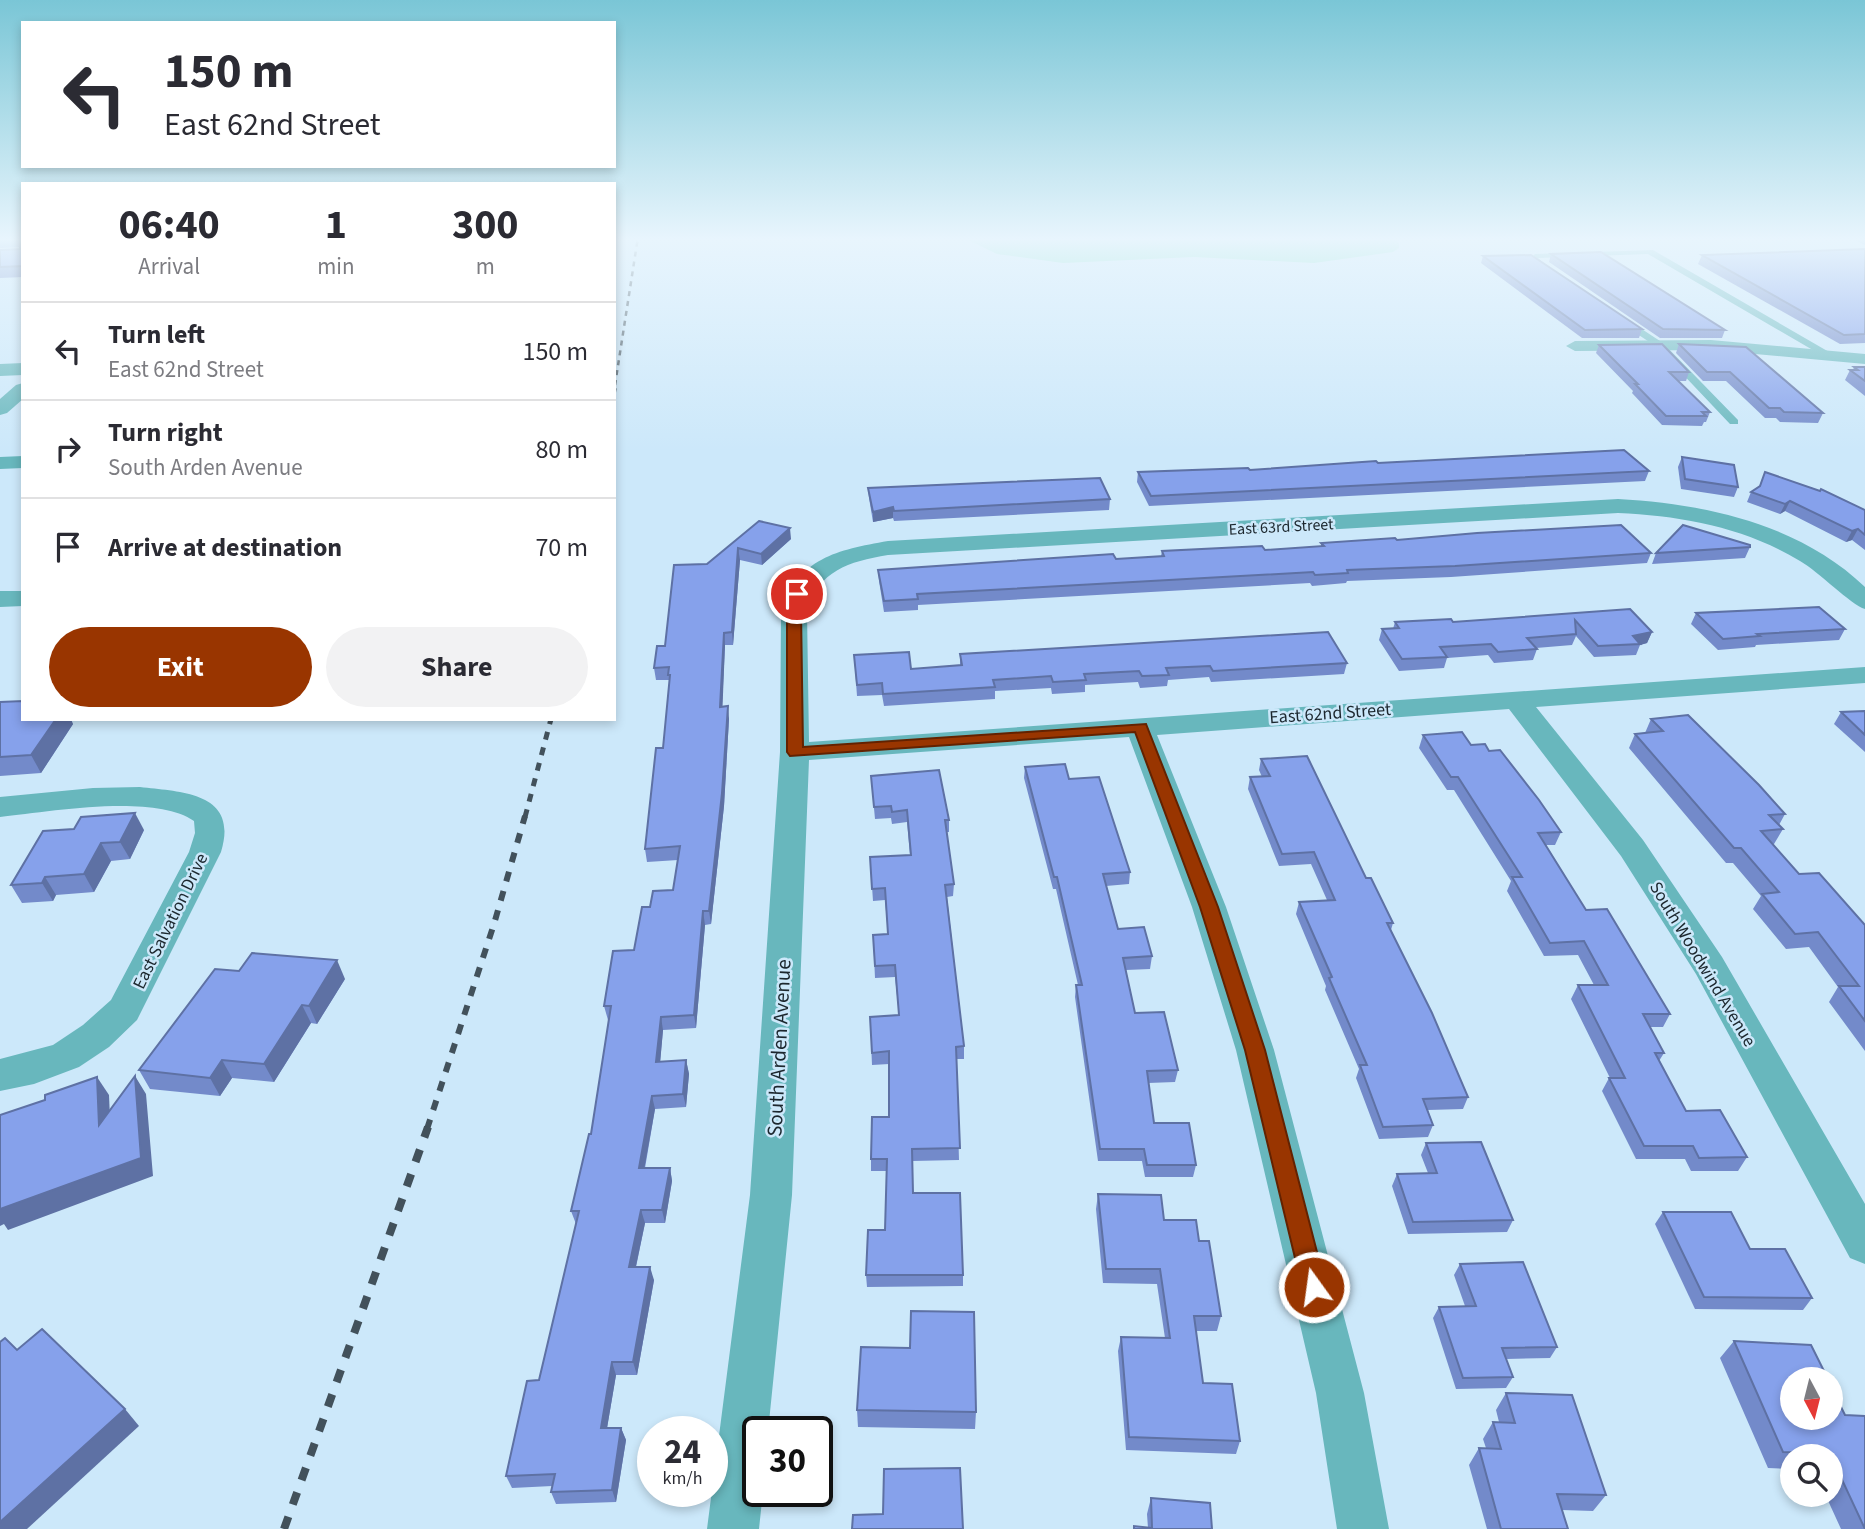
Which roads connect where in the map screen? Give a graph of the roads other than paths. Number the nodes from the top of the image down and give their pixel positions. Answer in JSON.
{"nodes":[{"id":1,"x":1747,"y":308,"type":"edge"},
{"id":2,"x":1614,"y":314,"type":"edge"},
{"id":3,"x":1660,"y":345,"type":"junction"},
{"id":4,"x":1575,"y":346,"type":"dead end"},
{"id":5,"x":1833,"y":358,"type":"junction"},
{"id":6,"x":1865,"y":359,"type":"edge"},
{"id":7,"x":21,"y":369,"type":"edge"},
{"id":8,"x":0,"y":370,"type":"edge"},
{"id":9,"x":21,"y":391,"type":"edge"},
{"id":10,"x":0,"y":409,"type":"edge"},
{"id":11,"x":1734,"y":422,"type":"dead end"},
{"id":12,"x":21,"y":462,"type":"edge"},
{"id":13,"x":0,"y":463,"type":"edge"},
{"id":14,"x":815,"y":573,"type":"joint"},
{"id":15,"x":21,"y":598,"type":"edge"},
{"id":16,"x":0,"y":599,"type":"edge"},
{"id":17,"x":1865,"y":601,"type":"edge"},
{"id":18,"x":1865,"y":675,"type":"edge"},
{"id":19,"x":1516,"y":700,"type":"junction"},
{"id":20,"x":1140,"y":727,"type":"junction"},
{"id":21,"x":795,"y":752,"type":"junction"},
{"id":22,"x":0,"y":807,"type":"edge"},
{"id":23,"x":0,"y":1075,"type":"edge"},
{"id":24,"x":1865,"y":1244,"type":"edge"},
{"id":25,"x":733,"y":1529,"type":"edge"},
{"id":26,"x":1363,"y":1529,"type":"edge"}],
"edges":[{"from":1,"to":5,"type":"lane"},
{"from":2,"to":3,"type":"lane"},
{"from":3,"to":4,"type":"street"},
{"from":3,"to":5,"type":"street"},
{"from":3,"to":11,"type":"lane"},
{"from":5,"to":6,"type":"street"},
{"from":7,"to":8,"type":"street"},
{"from":9,"to":10,"type":"street"},
{"from":12,"to":13,"type":"street"},
{"from":14,"to":17,"type":"street","name":"East 63rd Street"},
{"from":14,"to":21,"type":"street","name":"South Arden Avenue"},
{"from":15,"to":16,"type":"street"},
{"from":18,"to":19,"type":"street","name":"East 62nd Street"},
{"from":19,"to":20,"type":"street","name":"East 62nd Street"},
{"from":19,"to":24,"type":"street","name":"South Woodwind Avenue"},
{"from":20,"to":21,"type":"street","name":"East 62nd Street"},
{"from":20,"to":26,"type":"street"},
{"from":21,"to":25,"type":"street","name":"South Arden Avenue"},
{"from":22,"to":23,"type":"street","name":"East Salvation Drive"}]}
